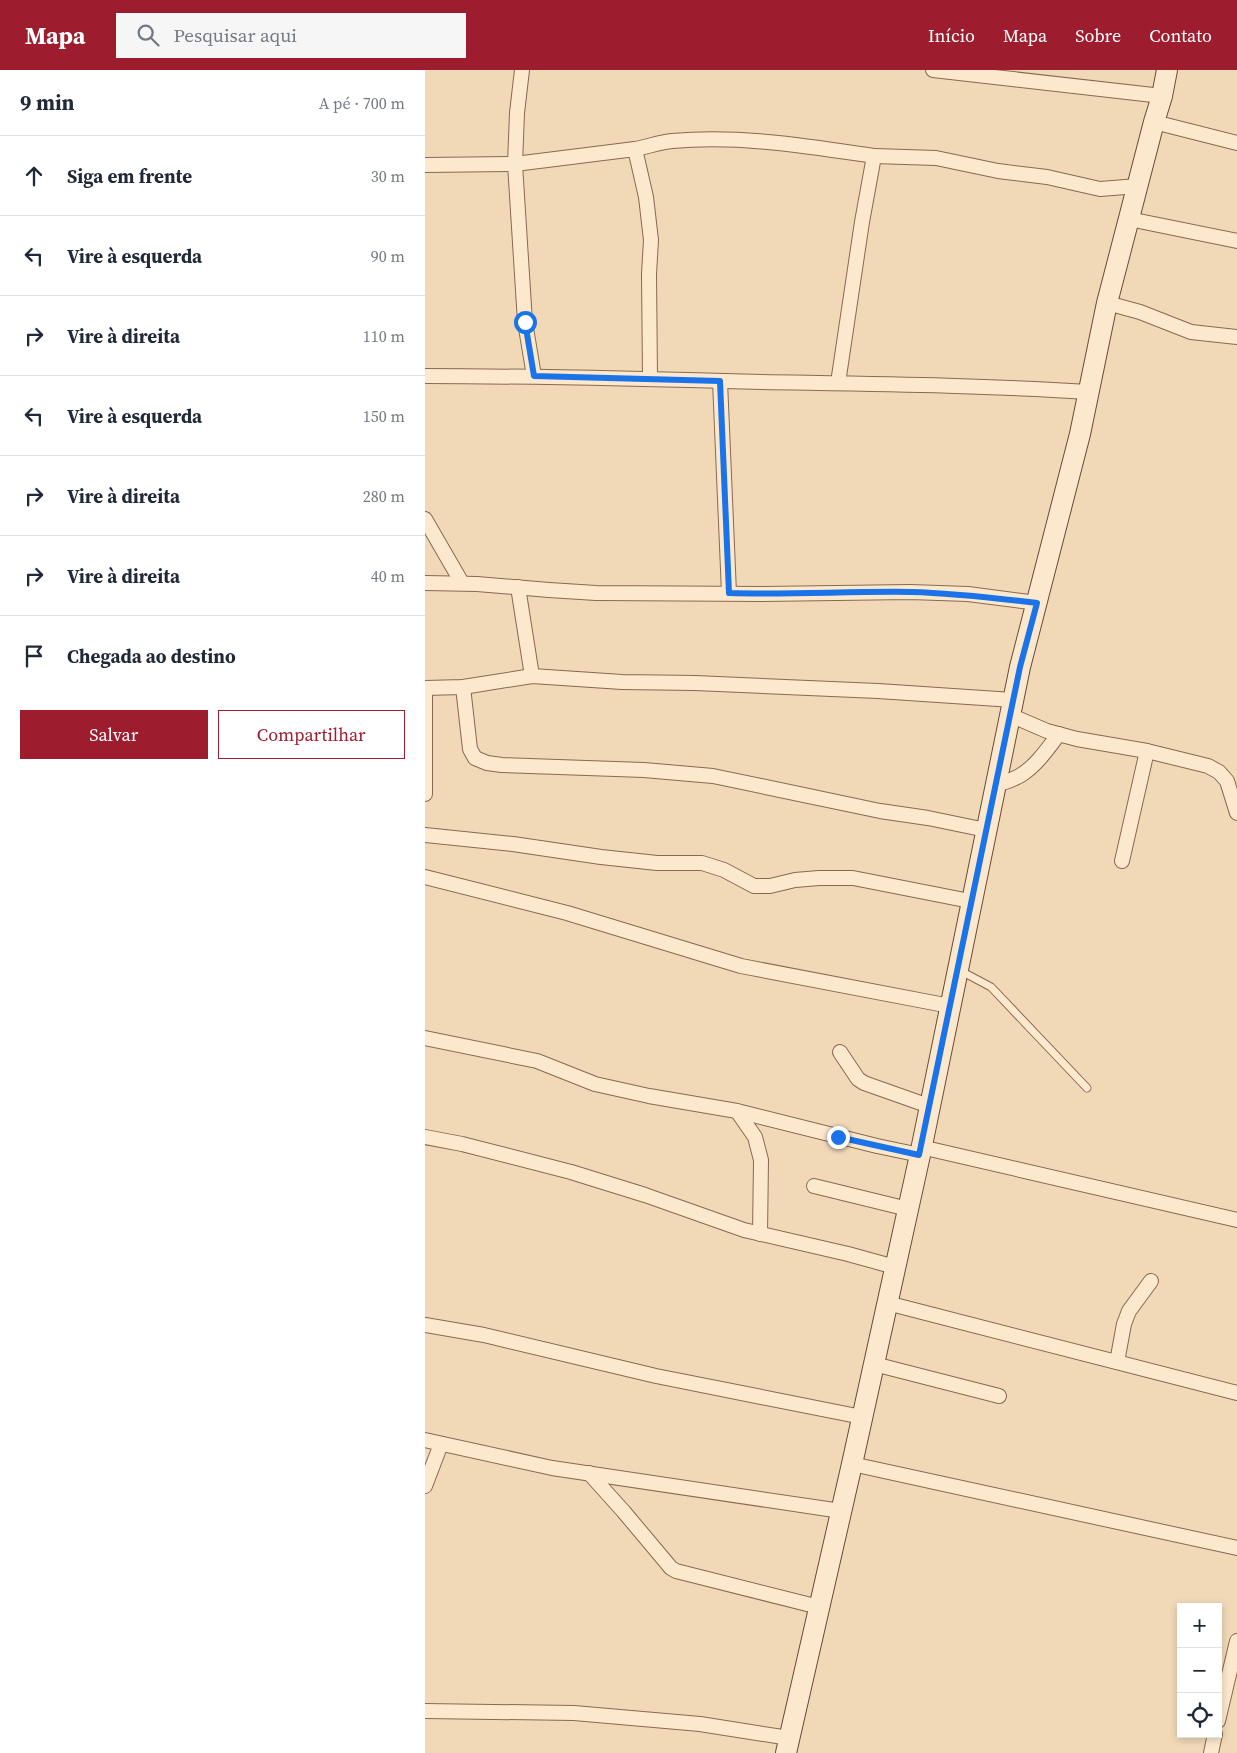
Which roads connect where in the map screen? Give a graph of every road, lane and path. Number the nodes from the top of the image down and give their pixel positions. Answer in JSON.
{"nodes":[{"id":1,"x":522,"y":70,"type":"edge"},
{"id":2,"x":933,"y":70,"type":"edge"},
{"id":3,"x":1167,"y":70,"type":"edge"},
{"id":4,"x":1162,"y":96,"type":"junction"},
{"id":5,"x":1153,"y":122,"type":"junction"},
{"id":6,"x":1237,"y":143,"type":"edge"},
{"id":7,"x":635,"y":149,"type":"junction"},
{"id":8,"x":874,"y":156,"type":"junction"},
{"id":9,"x":515,"y":164,"type":"junction"},
{"id":10,"x":425,"y":165,"type":"edge"},
{"id":11,"x":1139,"y":186,"type":"junction"},
{"id":12,"x":1129,"y":219,"type":"junction"},
{"id":13,"x":1237,"y":241,"type":"edge"},
{"id":14,"x":1107,"y":303,"type":"junction"},
{"id":15,"x":1237,"y":337,"type":"edge"},
{"id":16,"x":425,"y":376,"type":"edge"},
{"id":17,"x":534,"y":376,"type":"junction"},
{"id":18,"x":650,"y":378,"type":"junction"},
{"id":19,"x":720,"y":381,"type":"junction"},
{"id":20,"x":838,"y":384,"type":"junction"},
{"id":21,"x":1088,"y":392,"type":"junction"},
{"id":22,"x":425,"y":519,"type":"edge"},
{"id":23,"x":425,"y":583,"type":"edge"},
{"id":24,"x":461,"y":583,"type":"junction"},
{"id":25,"x":518,"y":587,"type":"junction"},
{"id":26,"x":729,"y":593,"type":"junction"},
{"id":27,"x":1037,"y":603,"type":"junction"},
{"id":28,"x":532,"y":676,"type":"junction"},
{"id":29,"x":463,"y":687,"type":"junction"},
{"id":30,"x":425,"y":688,"type":"edge"},
{"id":31,"x":1012,"y":707,"type":"junction"},
{"id":32,"x":1059,"y":734,"type":"junction"},
{"id":33,"x":1147,"y":751,"type":"junction"},
{"id":34,"x":1219,"y":772,"type":"junction"},
{"id":35,"x":1237,"y":775,"type":"edge"},
{"id":36,"x":995,"y":786,"type":"junction"},
{"id":37,"x":425,"y":794,"type":"edge"},
{"id":38,"x":1237,"y":813,"type":"edge"},
{"id":39,"x":986,"y":830,"type":"junction"},
{"id":40,"x":425,"y":835,"type":"edge"},
{"id":41,"x":1122,"y":861,"type":"dead end"},
{"id":42,"x":425,"y":877,"type":"edge"},
{"id":43,"x":971,"y":901,"type":"junction"},
{"id":44,"x":957,"y":968,"type":"junction"},
{"id":45,"x":950,"y":1006,"type":"junction"},
{"id":46,"x":425,"y":1038,"type":"edge"},
{"id":47,"x":840,"y":1052,"type":"dead end"},
{"id":48,"x":1087,"y":1088,"type":"dead end"},
{"id":49,"x":929,"y":1106,"type":"junction"},
{"id":50,"x":737,"y":1111,"type":"junction"},
{"id":51,"x":425,"y":1138,"type":"edge"},
{"id":52,"x":920,"y":1151,"type":"junction"},
{"id":53,"x":814,"y":1186,"type":"dead end"},
{"id":54,"x":908,"y":1209,"type":"junction"},
{"id":55,"x":1237,"y":1220,"type":"edge"},
{"id":56,"x":760,"y":1234,"type":"junction"},
{"id":57,"x":895,"y":1267,"type":"junction"},
{"id":58,"x":1151,"y":1281,"type":"dead end"},
{"id":59,"x":887,"y":1303,"type":"junction"},
{"id":60,"x":425,"y":1325,"type":"edge"},
{"id":61,"x":1117,"y":1362,"type":"junction"},
{"id":62,"x":874,"y":1364,"type":"junction"},
{"id":63,"x":1237,"y":1393,"type":"edge"},
{"id":64,"x":999,"y":1396,"type":"dead end"},
{"id":65,"x":862,"y":1417,"type":"junction"},
{"id":66,"x":425,"y":1440,"type":"edge"},
{"id":67,"x":441,"y":1444,"type":"junction"},
{"id":68,"x":852,"y":1464,"type":"junction"},
{"id":69,"x":589,"y":1473,"type":"junction"},
{"id":70,"x":425,"y":1486,"type":"edge"},
{"id":71,"x":841,"y":1511,"type":"junction"},
{"id":72,"x":1237,"y":1548,"type":"edge"},
{"id":73,"x":819,"y":1607,"type":"junction"},
{"id":74,"x":1237,"y":1641,"type":"edge"},
{"id":75,"x":1222,"y":1704,"type":"edge"},
{"id":76,"x":425,"y":1711,"type":"edge"},
{"id":77,"x":1214,"y":1738,"type":"edge"},
{"id":78,"x":787,"y":1746,"type":"edge"},
{"id":79,"x":1211,"y":1753,"type":"edge"}],
"edges":[{"from":1,"to":9,"type":"street"},
{"from":2,"to":4,"type":"street"},
{"from":3,"to":4,"type":"street"},
{"from":4,"to":5,"type":"street"},
{"from":5,"to":6,"type":"street"},
{"from":5,"to":11,"type":"street"},
{"from":7,"to":8,"type":"street"},
{"from":7,"to":9,"type":"street"},
{"from":7,"to":18,"type":"street"},
{"from":8,"to":11,"type":"street"},
{"from":8,"to":20,"type":"street"},
{"from":9,"to":10,"type":"street"},
{"from":9,"to":17,"type":"street"},
{"from":11,"to":12,"type":"street"},
{"from":12,"to":13,"type":"street"},
{"from":12,"to":14,"type":"street"},
{"from":14,"to":15,"type":"street"},
{"from":14,"to":21,"type":"street"},
{"from":16,"to":17,"type":"street"},
{"from":17,"to":18,"type":"street"},
{"from":18,"to":19,"type":"street"},
{"from":19,"to":20,"type":"street"},
{"from":19,"to":26,"type":"street"},
{"from":20,"to":21,"type":"street"},
{"from":21,"to":27,"type":"street"},
{"from":22,"to":24,"type":"street"},
{"from":23,"to":24,"type":"street"},
{"from":24,"to":25,"type":"street"},
{"from":25,"to":26,"type":"street"},
{"from":25,"to":28,"type":"street"},
{"from":26,"to":27,"type":"street"},
{"from":27,"to":31,"type":"street"},
{"from":28,"to":29,"type":"street"},
{"from":28,"to":31,"type":"street"},
{"from":29,"to":30,"type":"street"},
{"from":29,"to":39,"type":"street"},
{"from":30,"to":37,"type":"street"},
{"from":31,"to":32,"type":"street"},
{"from":31,"to":36,"type":"street"},
{"from":32,"to":33,"type":"street"},
{"from":32,"to":36,"type":"street"},
{"from":33,"to":34,"type":"street"},
{"from":33,"to":41,"type":"street"},
{"from":34,"to":35,"type":"street"},
{"from":34,"to":38,"type":"street"},
{"from":36,"to":39,"type":"street"},
{"from":39,"to":43,"type":"street"},
{"from":40,"to":43,"type":"street"},
{"from":42,"to":45,"type":"street"},
{"from":43,"to":44,"type":"street"},
{"from":44,"to":45,"type":"street"},
{"from":44,"to":48,"type":"lane"},
{"from":45,"to":49,"type":"street"},
{"from":46,"to":50,"type":"street"},
{"from":47,"to":49,"type":"street"},
{"from":49,"to":52,"type":"street"},
{"from":50,"to":52,"type":"street"},
{"from":50,"to":56,"type":"street"},
{"from":51,"to":56,"type":"street"},
{"from":52,"to":54,"type":"street"},
{"from":52,"to":55,"type":"street"},
{"from":53,"to":54,"type":"street"},
{"from":54,"to":57,"type":"street"},
{"from":56,"to":57,"type":"street"},
{"from":57,"to":59,"type":"street"},
{"from":58,"to":61,"type":"street"},
{"from":59,"to":61,"type":"street"},
{"from":59,"to":62,"type":"street"},
{"from":60,"to":65,"type":"street"},
{"from":61,"to":63,"type":"street"},
{"from":62,"to":64,"type":"street"},
{"from":62,"to":65,"type":"street"},
{"from":65,"to":68,"type":"street"},
{"from":66,"to":67,"type":"street"},
{"from":67,"to":69,"type":"street"},
{"from":67,"to":70,"type":"street"},
{"from":68,"to":71,"type":"street"},
{"from":68,"to":72,"type":"street"},
{"from":69,"to":71,"type":"street"},
{"from":69,"to":73,"type":"street"},
{"from":71,"to":73,"type":"street"},
{"from":73,"to":78,"type":"street"},
{"from":74,"to":75,"type":"street"},
{"from":76,"to":78,"type":"street"},
{"from":77,"to":79,"type":"street"}]}
